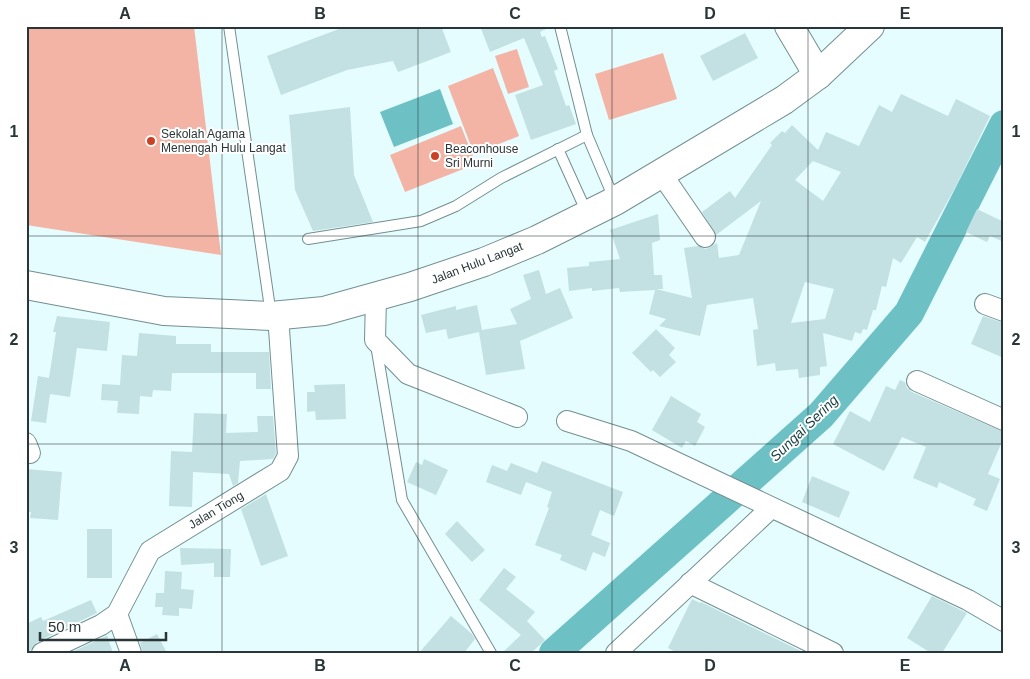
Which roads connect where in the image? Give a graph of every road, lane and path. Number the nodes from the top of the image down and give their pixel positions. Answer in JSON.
{"nodes":[{"id":1,"x":229,"y":26,"type":"edge"},
{"id":2,"x":560,"y":26,"type":"edge"},
{"id":3,"x":789,"y":26,"type":"edge"},
{"id":4,"x":870,"y":26,"type":"edge"},
{"id":5,"x":818,"y":74,"type":"junction"},
{"id":6,"x":587,"y":135,"type":"junction"},
{"id":7,"x":558,"y":149,"type":"junction"},
{"id":8,"x":661,"y":173,"type":"junction"},
{"id":9,"x":615,"y":201,"type":"junction"},
{"id":10,"x":588,"y":214,"type":"junction"},
{"id":11,"x":705,"y":237,"type":"dead end"},
{"id":12,"x":308,"y":240,"type":"dead end"},
{"id":13,"x":26,"y":285,"type":"edge"},
{"id":14,"x":376,"y":297,"type":"junction"},
{"id":15,"x":275,"y":315,"type":"junction"},
{"id":16,"x":376,"y":340,"type":"junction"},
{"id":17,"x":917,"y":381,"type":"dead end"},
{"id":18,"x":517,"y":417,"type":"dead end"},
{"id":19,"x":1004,"y":420,"type":"edge"},
{"id":20,"x":567,"y":421,"type":"dead end"},
{"id":21,"x":767,"y":506,"type":"junction"},
{"id":22,"x":690,"y":583,"type":"junction"},
{"id":23,"x":117,"y":614,"type":"junction"},
{"id":24,"x":1004,"y":621,"type":"edge"},
{"id":25,"x":42,"y":653,"type":"edge"},
{"id":26,"x":131,"y":653,"type":"edge"},
{"id":27,"x":491,"y":653,"type":"edge"},
{"id":28,"x":616,"y":653,"type":"edge"},
{"id":29,"x":833,"y":653,"type":"edge"}],
"edges":[{"from":1,"to":15,"type":"lane"},
{"from":2,"to":6,"type":"lane"},
{"from":3,"to":5,"type":"main road"},
{"from":4,"to":5,"type":"main road","name":"Jalan Hulu Langat"},
{"from":5,"to":8,"type":"main road","name":"Jalan Hulu Langat"},
{"from":6,"to":7,"type":"lane"},
{"from":6,"to":9,"type":"lane"},
{"from":7,"to":10,"type":"lane"},
{"from":7,"to":12,"type":"lane"},
{"from":8,"to":9,"type":"main road","name":"Jalan Hulu Langat"},
{"from":8,"to":11,"type":"street"},
{"from":9,"to":10,"type":"main road","name":"Jalan Hulu Langat"},
{"from":10,"to":14,"type":"main road","name":"Jalan Hulu Langat"},
{"from":13,"to":15,"type":"main road","name":"Jalan Hulu Langat"},
{"from":14,"to":15,"type":"main road","name":"Jalan Hulu Langat"},
{"from":14,"to":16,"type":"street"},
{"from":15,"to":23,"type":"street","name":"Jalan Tiong"},
{"from":16,"to":18,"type":"street"},
{"from":16,"to":27,"type":"lane"},
{"from":17,"to":19,"type":"street"},
{"from":20,"to":21,"type":"street"},
{"from":21,"to":22,"type":"street"},
{"from":21,"to":24,"type":"street"},
{"from":22,"to":28,"type":"street"},
{"from":22,"to":29,"type":"street"},
{"from":23,"to":25,"type":"street"},
{"from":23,"to":26,"type":"street"}]}
